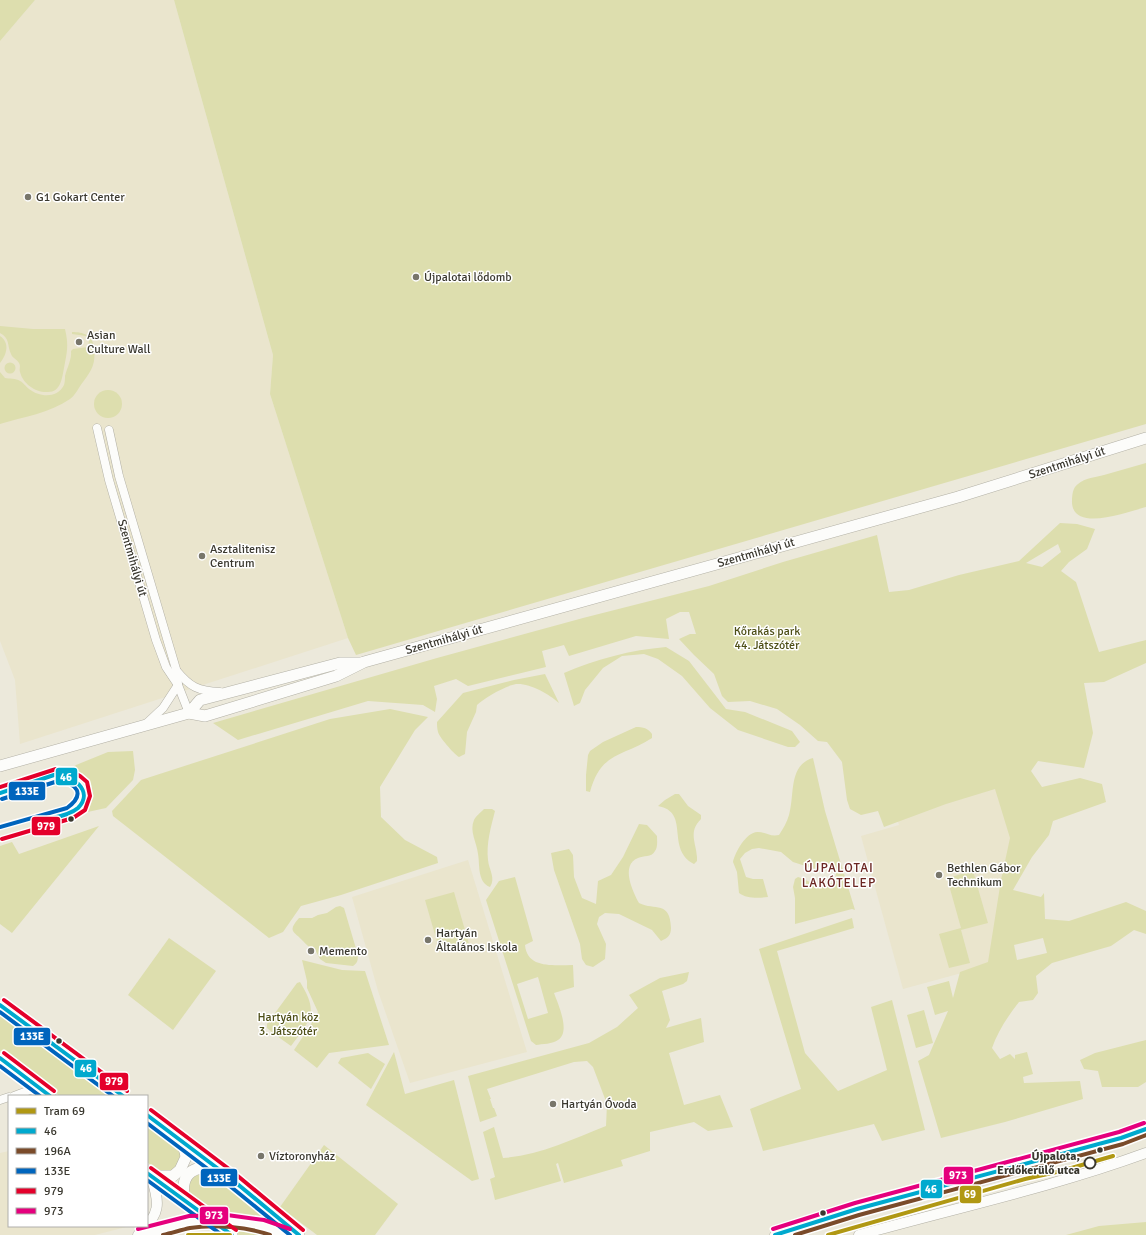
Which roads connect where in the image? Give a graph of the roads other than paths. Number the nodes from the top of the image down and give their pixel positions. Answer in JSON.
{"nodes":[{"id":1,"x":97,"y":428,"type":"dead end"},
{"id":2,"x":109,"y":430,"type":"dead end"},
{"id":3,"x":1146,"y":438,"type":"edge"},
{"id":4,"x":364,"y":662,"type":"junction"},
{"id":5,"x":176,"y":669,"type":"junction"},
{"id":6,"x":178,"y":685,"type":"junction"},
{"id":7,"x":227,"y":693,"type":"junction"},
{"id":8,"x":189,"y":713,"type":"junction"},
{"id":9,"x":144,"y":725,"type":"junction"},
{"id":10,"x":0,"y":766,"type":"edge"},
{"id":11,"x":0,"y":1005,"type":"edge"},
{"id":12,"x":0,"y":1058,"type":"edge"},
{"id":13,"x":38,"y":1087,"type":"junction"},
{"id":14,"x":17,"y":1095,"type":"edge"},
{"id":15,"x":49,"y":1095,"type":"edge"},
{"id":16,"x":121,"y":1095,"type":"edge"},
{"id":17,"x":148,"y":1116,"type":"edge"},
{"id":18,"x":1145,"y":1131,"type":"edge"},
{"id":19,"x":179,"y":1140,"type":"junction"},
{"id":20,"x":1146,"y":1153,"type":"edge"},
{"id":21,"x":217,"y":1168,"type":"junction"},
{"id":22,"x":149,"y":1175,"type":"edge"},
{"id":23,"x":186,"y":1201,"type":"junction"},
{"id":24,"x":212,"y":1220,"type":"junction"},
{"id":25,"x":148,"y":1225,"type":"edge"},
{"id":26,"x":146,"y":1227,"type":"edge"},
{"id":27,"x":138,"y":1235,"type":"edge"},
{"id":28,"x":232,"y":1235,"type":"edge"},
{"id":29,"x":288,"y":1235,"type":"edge"},
{"id":30,"x":299,"y":1235,"type":"edge"},
{"id":31,"x":775,"y":1235,"type":"edge"},
{"id":32,"x":859,"y":1235,"type":"edge"}],
"edges":[{"from":1,"to":6,"type":"street","name":"Szentmihályi út"},
{"from":2,"to":5,"type":"street","name":"Szentmihályi út"},
{"from":3,"to":4,"type":"main road","name":"Szentmihályi út"},
{"from":4,"to":7,"type":"main road","name":"Szentmihályi út"},
{"from":4,"to":8,"type":"main road","name":"Szentmihályi út"},
{"from":5,"to":6,"type":"street","name":"Szentmihályi út"},
{"from":5,"to":7,"type":"street"},
{"from":6,"to":8,"type":"street"},
{"from":6,"to":9,"type":"street"},
{"from":7,"to":8,"type":"main road","name":"Szentmihályi út"},
{"from":8,"to":9,"type":"main road","name":"Szentmihályi út"},
{"from":9,"to":10,"type":"main road","name":"Szentmihályi út"},
{"from":11,"to":16,"type":"main road"},
{"from":12,"to":13,"type":"main road"},
{"from":13,"to":14,"type":"street"},
{"from":13,"to":15,"type":"main road"},
{"from":17,"to":19,"type":"main road"},
{"from":18,"to":31,"type":"street"},
{"from":19,"to":21,"type":"main road"},
{"from":19,"to":22,"type":"main road"},
{"from":20,"to":32,"type":"street"},
{"from":21,"to":23,"type":"main road"},
{"from":21,"to":30,"type":"main road"},
{"from":22,"to":23,"type":"main road"},
{"from":22,"to":25,"type":"street"},
{"from":23,"to":24,"type":"main road"},
{"from":24,"to":27,"type":"street"},
{"from":24,"to":28,"type":"main road"},
{"from":24,"to":29,"type":"street"},
{"from":26,"to":27,"type":"street"}]}
